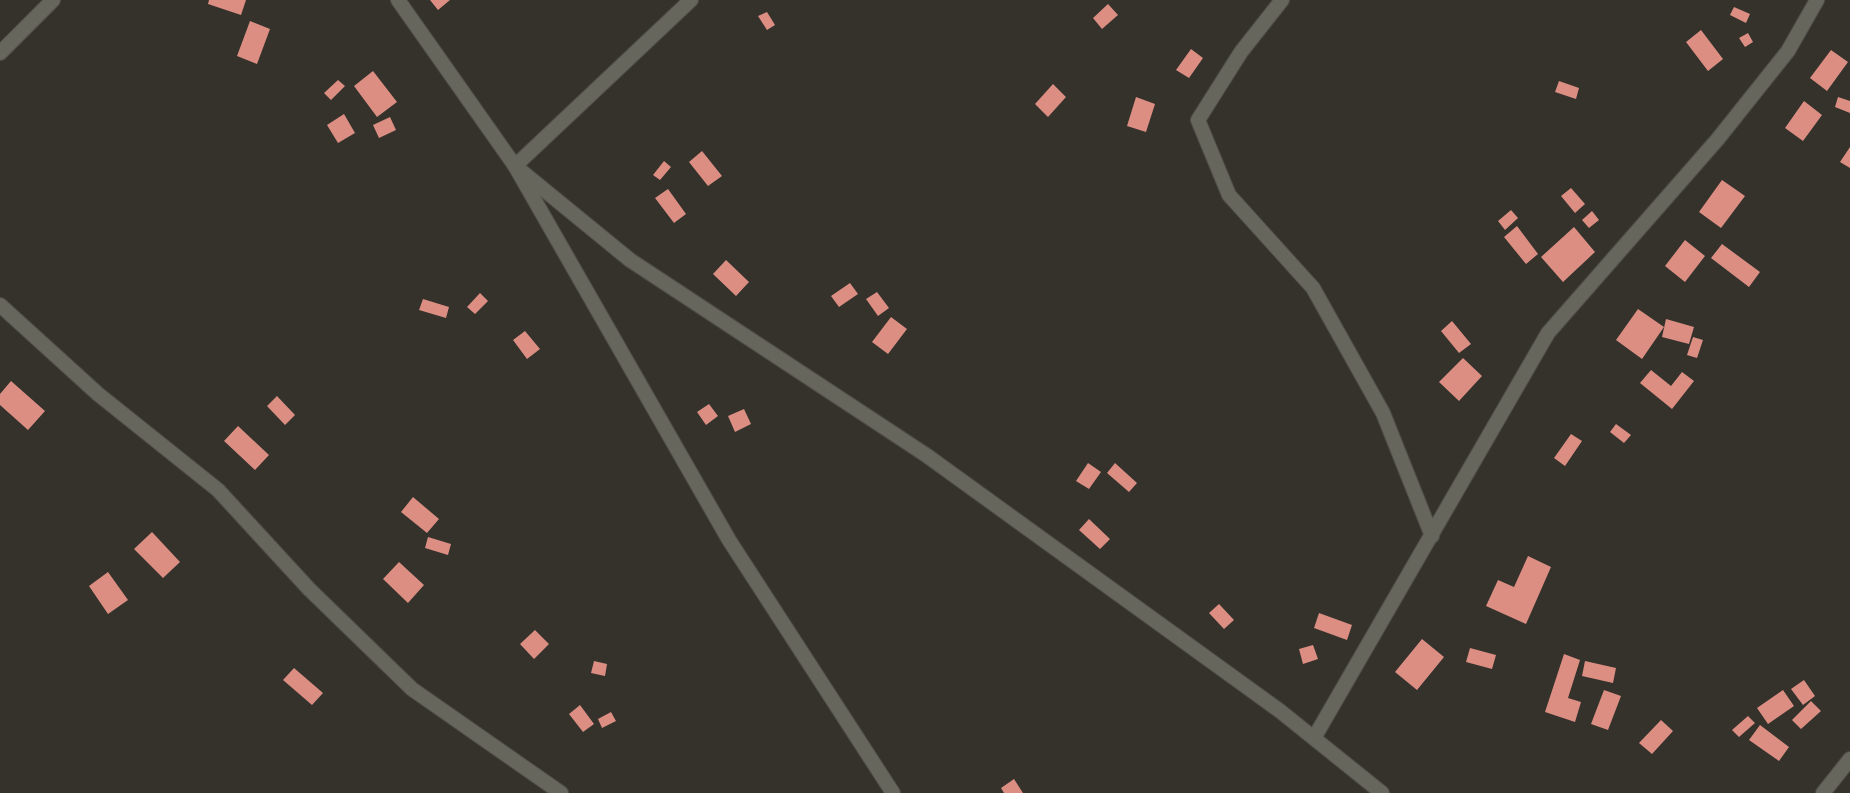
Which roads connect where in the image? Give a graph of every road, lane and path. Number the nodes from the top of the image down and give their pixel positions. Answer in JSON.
{"nodes":[{"id":1,"x":54,"y":0,"type":"edge"},
{"id":2,"x":398,"y":0,"type":"edge"},
{"id":3,"x":691,"y":0,"type":"edge"},
{"id":4,"x":1282,"y":0,"type":"edge"},
{"id":5,"x":1817,"y":0,"type":"edge"},
{"id":6,"x":0,"y":53,"type":"edge"},
{"id":7,"x":515,"y":166,"type":"junction"},
{"id":8,"x":0,"y":305,"type":"edge"},
{"id":9,"x":1432,"y":536,"type":"junction"},
{"id":10,"x":1314,"y":738,"type":"junction"},
{"id":11,"x":1850,"y":759,"type":"edge"},
{"id":12,"x":561,"y":793,"type":"edge"},
{"id":13,"x":893,"y":793,"type":"edge"},
{"id":14,"x":1382,"y":793,"type":"edge"},
{"id":15,"x":1823,"y":793,"type":"edge"}],
"edges":[{"from":1,"to":6,"type":"street"},
{"from":2,"to":7,"type":"street"},
{"from":3,"to":7,"type":"street"},
{"from":4,"to":9,"type":"street"},
{"from":5,"to":9,"type":"street"},
{"from":7,"to":10,"type":"street"},
{"from":7,"to":13,"type":"street"},
{"from":8,"to":12,"type":"street"},
{"from":9,"to":10,"type":"street"},
{"from":10,"to":14,"type":"street"},
{"from":11,"to":15,"type":"street"}]}
